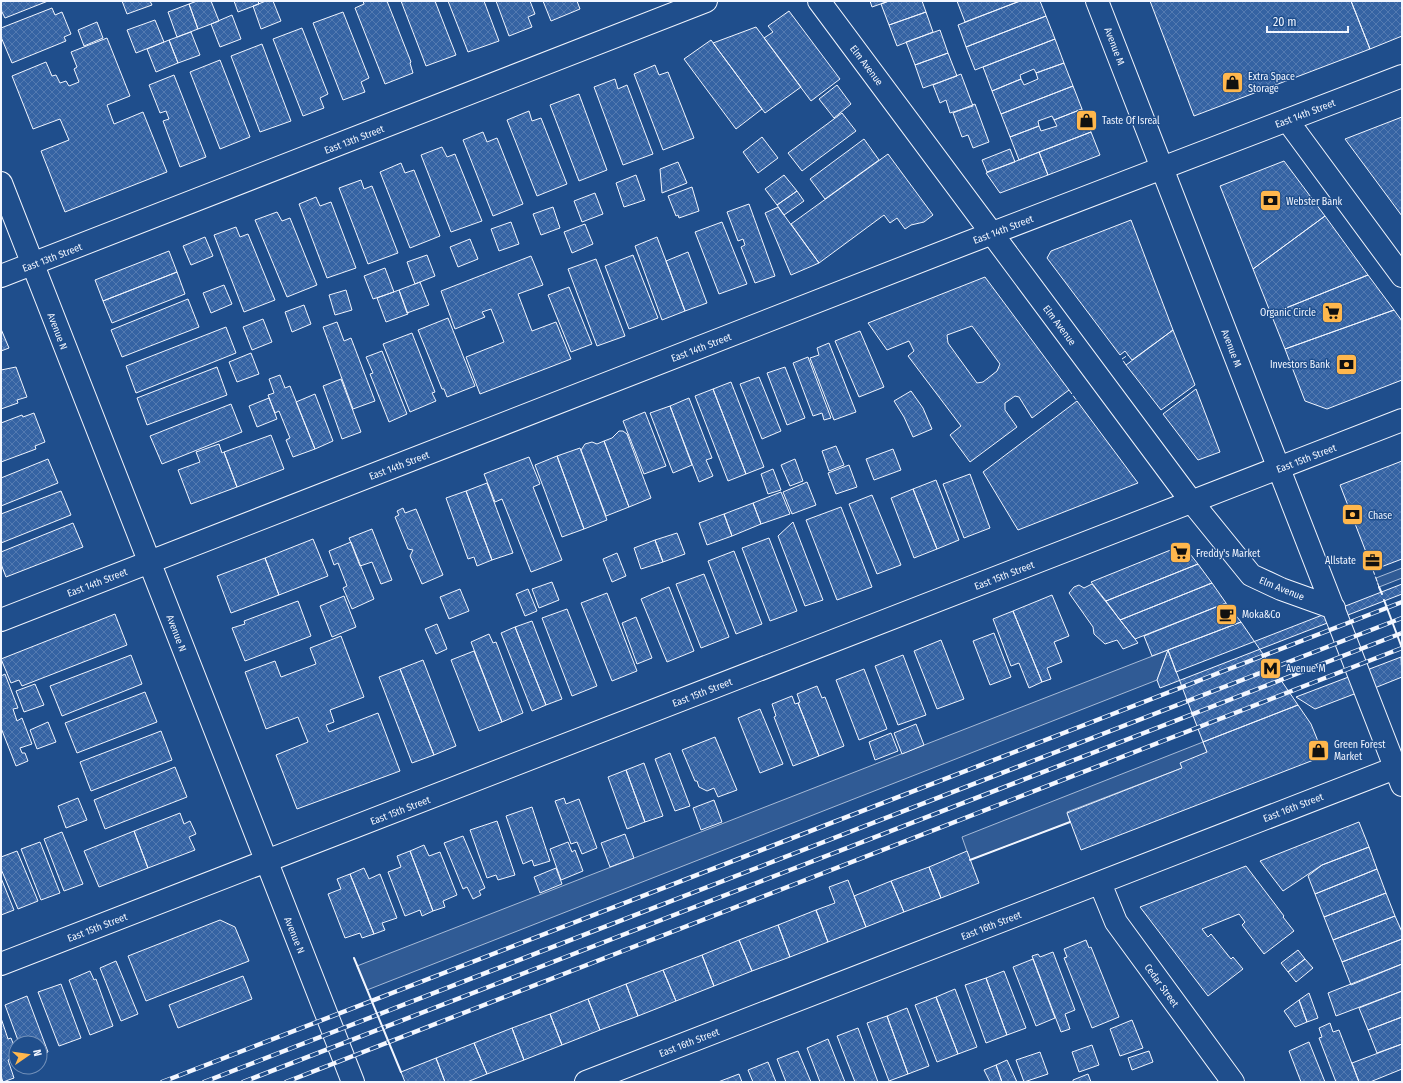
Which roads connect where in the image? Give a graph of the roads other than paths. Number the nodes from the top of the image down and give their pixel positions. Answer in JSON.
{"nodes":[{"id":1,"x":706,"y":1,"type":"edge"},
{"id":2,"x":819,"y":1,"type":"edge"},
{"id":3,"x":1097,"y":1,"type":"edge"},
{"id":4,"x":1402,"y":76,"type":"edge"},
{"id":5,"x":1287,"y":120,"type":"junction"},
{"id":6,"x":1162,"y":169,"type":"junction"},
{"id":7,"x":1,"y":183,"type":"edge"},
{"id":8,"x":992,"y":234,"type":"junction"},
{"id":9,"x":32,"y":264,"type":"junction"},
{"id":10,"x":1,"y":276,"type":"edge"},
{"id":11,"x":1402,"y":276,"type":"edge"},
{"id":12,"x":1402,"y":420,"type":"edge"},
{"id":13,"x":1279,"y":468,"type":"junction"},
{"id":14,"x":1191,"y":502,"type":"junction"},
{"id":15,"x":149,"y":562,"type":"junction"},
{"id":16,"x":1334,"y":608,"type":"junction"},
{"id":17,"x":1,"y":620,"type":"edge"},
{"id":18,"x":1399,"y":776,"type":"edge"},
{"id":19,"x":266,"y":862,"type":"junction"},
{"id":20,"x":1100,"y":883,"type":"junction"},
{"id":21,"x":1,"y":964,"type":"edge"},
{"id":22,"x":354,"y":1082,"type":"edge"},
{"id":23,"x":586,"y":1082,"type":"edge"},
{"id":24,"x":1233,"y":1082,"type":"edge"}],
"edges":[{"from":1,"to":9,"type":"street","name":"East 13th Street"},
{"from":2,"to":8,"type":"street","name":"Elm Avenue"},
{"from":3,"to":6,"type":"street","name":"Avenue M"},
{"from":4,"to":5,"type":"street","name":"East 14th Street"},
{"from":5,"to":6,"type":"street","name":"East 14th Street"},
{"from":5,"to":11,"type":"street"},
{"from":6,"to":8,"type":"street","name":"East 14th Street"},
{"from":6,"to":13,"type":"street","name":"Avenue M"},
{"from":7,"to":9,"type":"street","name":"Avenue N"},
{"from":8,"to":14,"type":"street","name":"Elm Avenue"},
{"from":8,"to":15,"type":"street","name":"East 14th Street"},
{"from":9,"to":10,"type":"street","name":"East 13th Street"},
{"from":9,"to":15,"type":"street","name":"Avenue N"},
{"from":12,"to":13,"type":"street","name":"East 15th Street"},
{"from":13,"to":14,"type":"street","name":"East 15th Street"},
{"from":13,"to":16,"type":"street","name":"Avenue M"},
{"from":14,"to":16,"type":"street","name":"Elm Avenue"},
{"from":14,"to":19,"type":"street","name":"East 15th Street"},
{"from":15,"to":17,"type":"street","name":"East 14th Street"},
{"from":15,"to":19,"type":"street","name":"Avenue N"},
{"from":16,"to":18,"type":"street","name":"Avenue M"},
{"from":18,"to":20,"type":"street","name":"East 16th Street"},
{"from":19,"to":21,"type":"street","name":"East 15th Street"},
{"from":19,"to":22,"type":"street","name":"Avenue N"},
{"from":20,"to":23,"type":"street","name":"East 16th Street"},
{"from":20,"to":24,"type":"street","name":"Cedar Street"}]}
